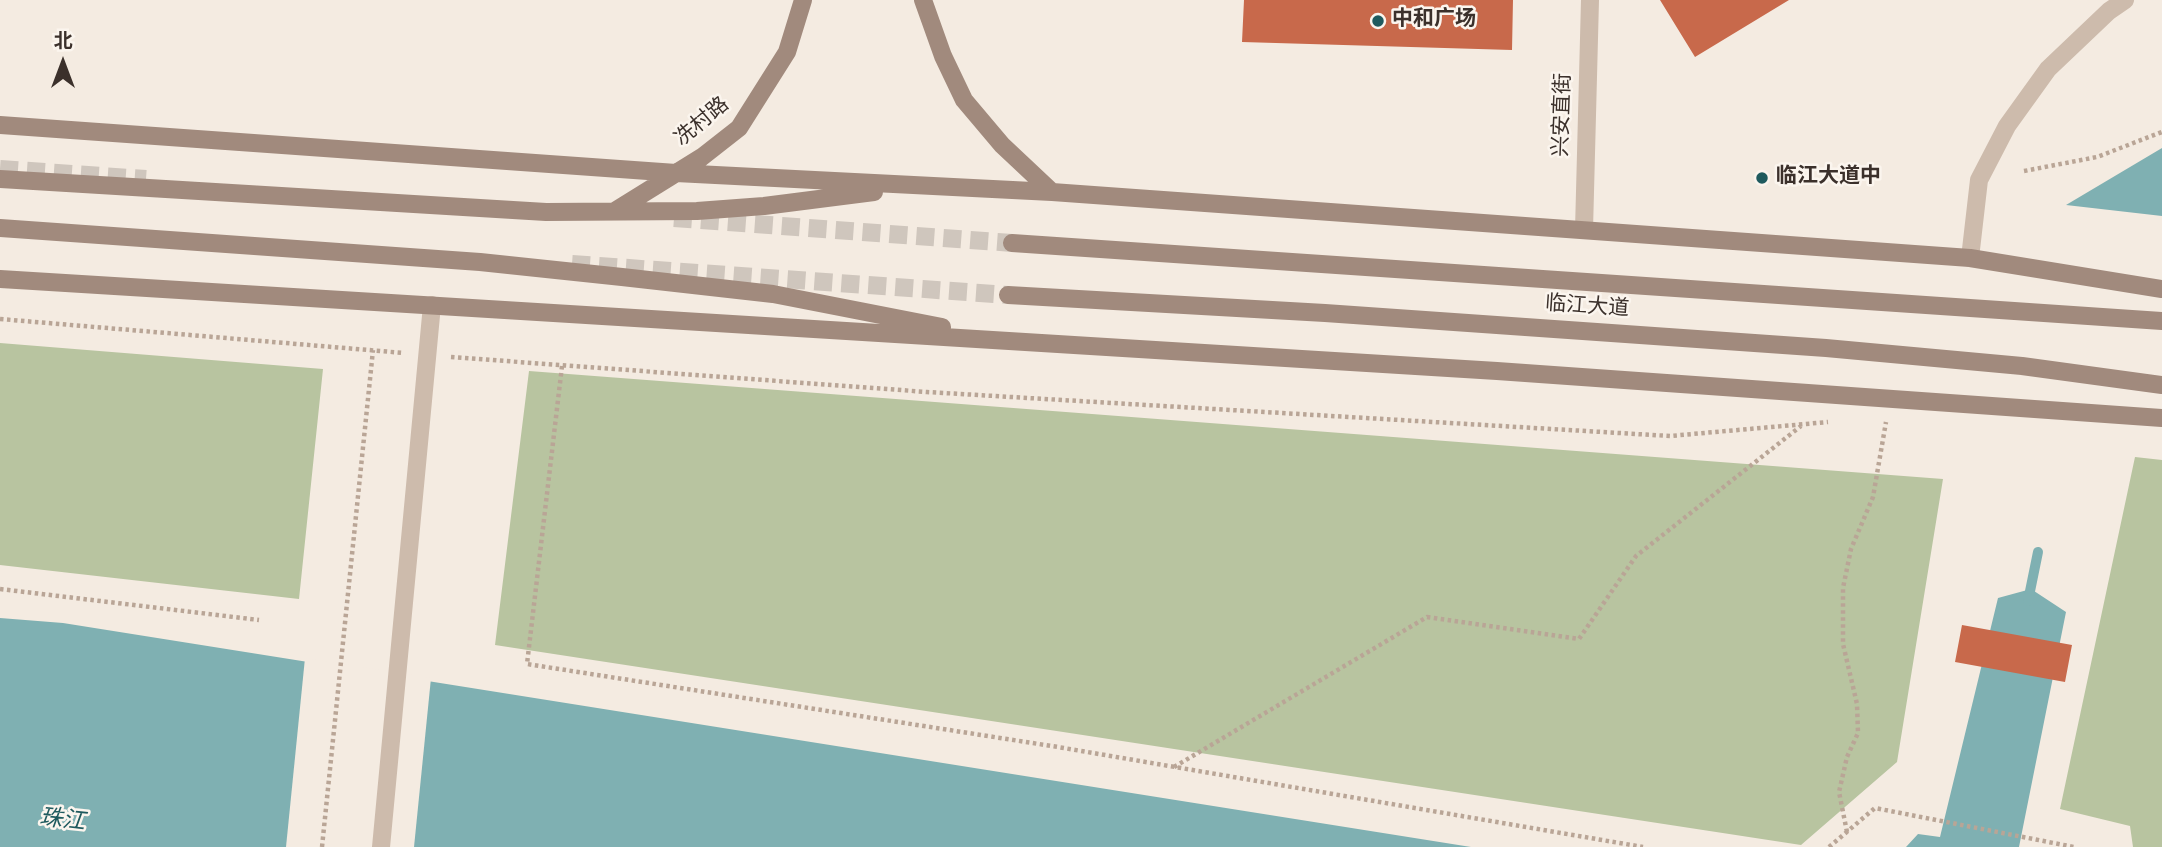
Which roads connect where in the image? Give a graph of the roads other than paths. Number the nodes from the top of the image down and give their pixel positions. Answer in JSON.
{"nodes":[{"id":1,"x":803,"y":0,"type":"edge"},
{"id":2,"x":923,"y":0,"type":"edge"},
{"id":3,"x":1590,"y":0,"type":"edge"},
{"id":4,"x":2126,"y":0,"type":"edge"},
{"id":5,"x":0,"y":125,"type":"edge"},
{"id":6,"x":676,"y":173,"type":"junction"},
{"id":7,"x":0,"y":179,"type":"edge"},
{"id":8,"x":912,"y":186,"type":"junction"},
{"id":9,"x":1052,"y":192,"type":"junction"},
{"id":10,"x":614,"y":212,"type":"junction"},
{"id":11,"x":0,"y":228,"type":"edge"},
{"id":12,"x":1584,"y":230,"type":"junction"},
{"id":13,"x":1012,"y":243,"type":"tunnel mouth"},
{"id":14,"x":1970,"y":258,"type":"junction"},
{"id":15,"x":0,"y":279,"type":"edge"},
{"id":16,"x":2162,"y":289,"type":"edge"},
{"id":17,"x":1008,"y":295,"type":"tunnel mouth"},
{"id":18,"x":432,"y":305,"type":"junction"},
{"id":19,"x":2162,"y":321,"type":"edge"},
{"id":20,"x":1000,"y":340,"type":"junction"},
{"id":21,"x":2162,"y":385,"type":"edge"},
{"id":22,"x":2162,"y":418,"type":"edge"},
{"id":23,"x":381,"y":847,"type":"edge"}],
"edges":[{"from":1,"to":6,"type":"main road","name":"冼村路"},
{"from":2,"to":9,"type":"main road"},
{"from":3,"to":12,"type":"street","name":"兴安直街"},
{"from":4,"to":14,"type":"street"},
{"from":5,"to":6,"type":"main road"},
{"from":6,"to":8,"type":"main road"},
{"from":6,"to":10,"type":"main road","name":"冼村路"},
{"from":7,"to":10,"type":"main road"},
{"from":8,"to":9,"type":"main road"},
{"from":8,"to":10,"type":"main road"},
{"from":9,"to":12,"type":"main road"},
{"from":11,"to":20,"type":"main road"},
{"from":12,"to":14,"type":"main road"},
{"from":13,"to":19,"type":"main road","name":"临江大道"},
{"from":14,"to":16,"type":"main road"},
{"from":15,"to":18,"type":"main road"},
{"from":17,"to":21,"type":"main road","name":"临江大道"},
{"from":18,"to":20,"type":"main road"},
{"from":18,"to":23,"type":"street"},
{"from":20,"to":22,"type":"main road"}]}
